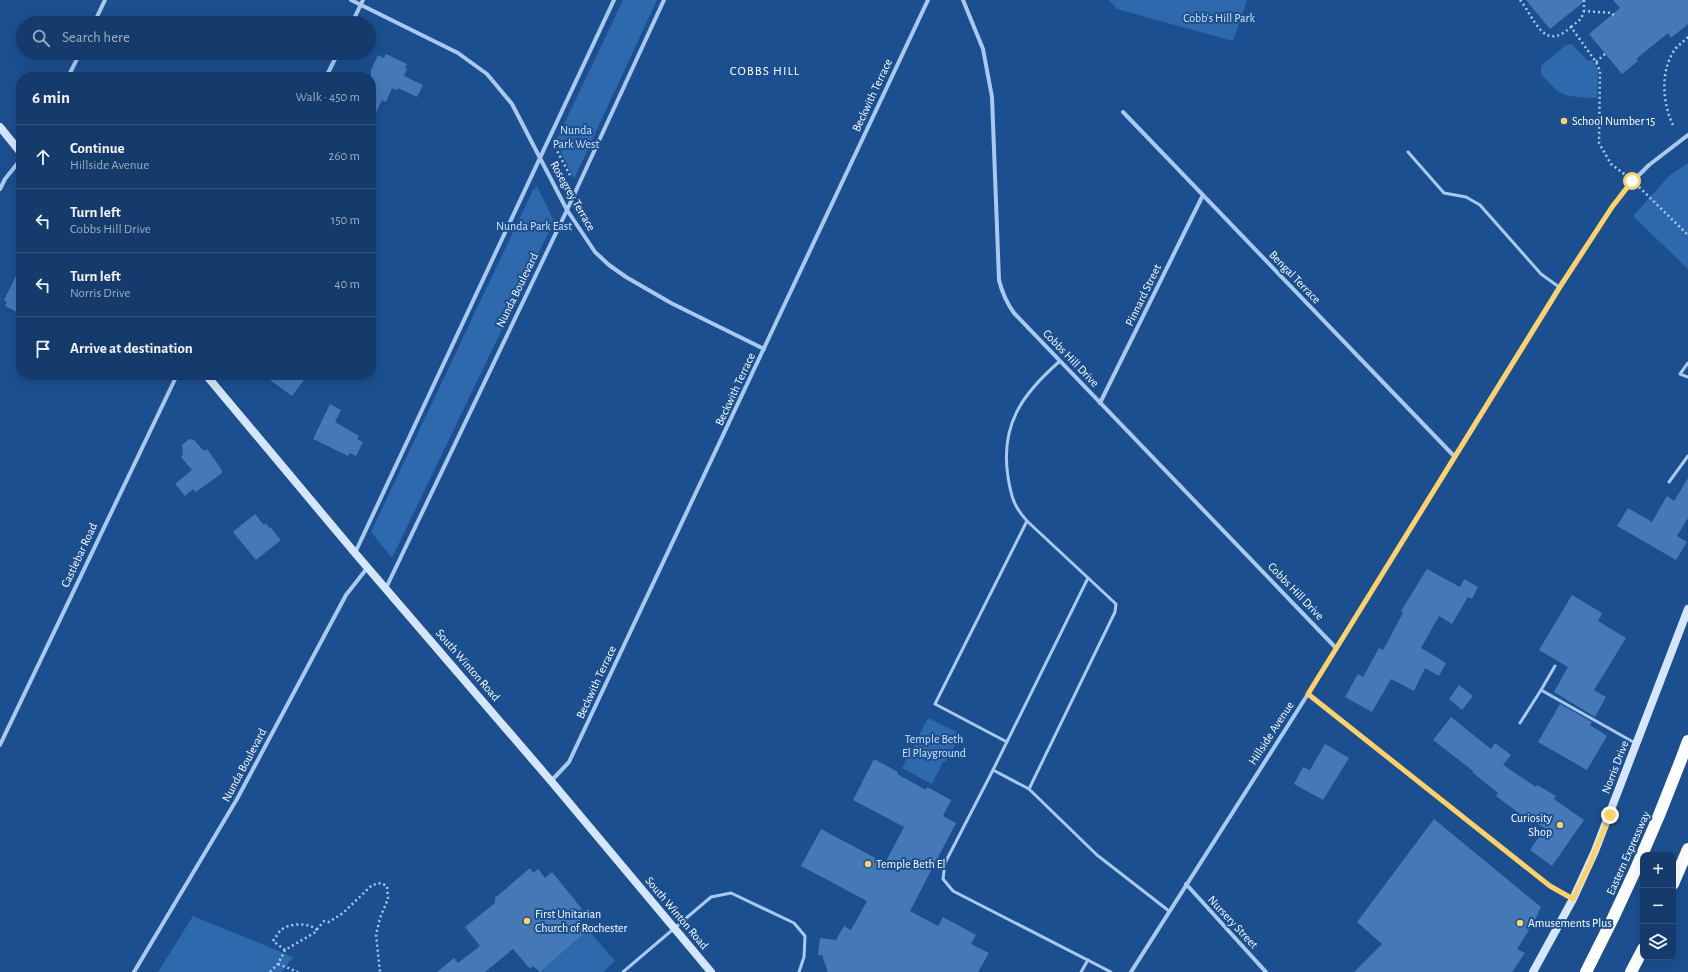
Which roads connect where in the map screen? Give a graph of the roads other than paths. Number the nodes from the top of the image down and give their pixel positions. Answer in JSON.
{"nodes":[{"id":1,"x":105,"y":0,"type":"edge"},
{"id":2,"x":351,"y":0,"type":"edge"},
{"id":3,"x":614,"y":0,"type":"edge"},
{"id":4,"x":664,"y":0,"type":"edge"},
{"id":5,"x":928,"y":0,"type":"edge"},
{"id":6,"x":963,"y":0,"type":"edge"},
{"id":7,"x":362,"y":2,"type":"edge"},
{"id":8,"x":97,"y":16,"type":"edge"},
{"id":9,"x":355,"y":16,"type":"edge"},
{"id":10,"x":76,"y":60,"type":"edge"},
{"id":11,"x":334,"y":60,"type":"edge"},
{"id":12,"x":70,"y":72,"type":"edge"},
{"id":13,"x":328,"y":72,"type":"edge"},
{"id":14,"x":1123,"y":112,"type":"dead end"},
{"id":15,"x":0,"y":128,"type":"edge"},
{"id":16,"x":1688,"y":135,"type":"edge"},
{"id":17,"x":16,"y":147,"type":"edge"},
{"id":18,"x":1408,"y":152,"type":"dead end"},
{"id":19,"x":539,"y":158,"type":"junction"},
{"id":20,"x":16,"y":165,"type":"edge"},
{"id":21,"x":0,"y":189,"type":"edge"},
{"id":22,"x":1203,"y":195,"type":"junction"},
{"id":23,"x":567,"y":210,"type":"junction"},
{"id":24,"x":1560,"y":287,"type":"junction"},
{"id":25,"x":764,"y":349,"type":"junction"},
{"id":26,"x":1060,"y":361,"type":"junction"},
{"id":27,"x":1688,"y":363,"type":"edge"},
{"id":28,"x":1688,"y":377,"type":"edge"},
{"id":29,"x":175,"y":380,"type":"edge"},
{"id":30,"x":210,"y":380,"type":"edge"},
{"id":31,"x":1100,"y":403,"type":"junction"},
{"id":32,"x":1454,"y":456,"type":"junction"},
{"id":33,"x":1688,"y":456,"type":"edge"},
{"id":34,"x":1669,"y":482,"type":"dead end"},
{"id":35,"x":1026,"y":521,"type":"junction"},
{"id":36,"x":355,"y":553,"type":"junction"},
{"id":37,"x":368,"y":567,"type":"junction"},
{"id":38,"x":1088,"y":578,"type":"junction"},
{"id":39,"x":386,"y":588,"type":"junction"},
{"id":40,"x":1688,"y":609,"type":"edge"},
{"id":41,"x":1336,"y":648,"type":"junction"},
{"id":42,"x":1555,"y":666,"type":"dead end"},
{"id":43,"x":1541,"y":690,"type":"junction"},
{"id":44,"x":1308,"y":694,"type":"junction"},
{"id":45,"x":1520,"y":723,"type":"dead end"},
{"id":46,"x":1688,"y":741,"type":"edge"},
{"id":47,"x":1007,"y":742,"type":"junction"},
{"id":48,"x":1637,"y":744,"type":"junction"},
{"id":49,"x":0,"y":745,"type":"edge"},
{"id":50,"x":993,"y":770,"type":"junction"},
{"id":51,"x":551,"y":781,"type":"junction"},
{"id":52,"x":1030,"y":789,"type":"junction"},
{"id":53,"x":1688,"y":849,"type":"edge"},
{"id":54,"x":1676,"y":877,"type":"edge"},
{"id":55,"x":1186,"y":884,"type":"junction"},
{"id":56,"x":1573,"y":899,"type":"junction"},
{"id":57,"x":1169,"y":911,"type":"junction"},
{"id":58,"x":674,"y":929,"type":"junction"},
{"id":59,"x":1640,"y":955,"type":"edge"},
{"id":60,"x":1088,"y":960,"type":"junction"},
{"id":61,"x":1640,"y":960,"type":"edge"},
{"id":62,"x":1587,"y":969,"type":"edge"},
{"id":63,"x":134,"y":972,"type":"edge"},
{"id":64,"x":624,"y":972,"type":"edge"},
{"id":65,"x":711,"y":972,"type":"edge"},
{"id":66,"x":799,"y":972,"type":"edge"},
{"id":67,"x":1082,"y":972,"type":"edge"},
{"id":68,"x":1111,"y":972,"type":"edge"},
{"id":69,"x":1131,"y":972,"type":"edge"},
{"id":70,"x":1266,"y":972,"type":"edge"},
{"id":71,"x":1533,"y":972,"type":"edge"},
{"id":72,"x":1632,"y":972,"type":"edge"},
{"id":73,"x":1635,"y":972,"type":"edge"}],
"edges":[{"from":1,"to":8,"type":"street"},
{"from":2,"to":7,"type":"street","name":"Rosegrey Terrace"},
{"from":3,"to":19,"type":"street"},
{"from":4,"to":23,"type":"street","name":"Nunda Boulevard"},
{"from":5,"to":25,"type":"street","name":"Beckwith Terrace"},
{"from":6,"to":26,"type":"street","name":"Cobbs Hill Drive"},
{"from":7,"to":9,"type":"street"},
{"from":7,"to":19,"type":"street","name":"Rosegrey Terrace"},
{"from":10,"to":12,"type":"street"},
{"from":11,"to":13,"type":"street"},
{"from":14,"to":22,"type":"street","name":"Bengal Terrace"},
{"from":15,"to":17,"type":"main road"},
{"from":16,"to":24,"type":"street","name":"Hillside Avenue"},
{"from":18,"to":24,"type":"lane"},
{"from":19,"to":23,"type":"street","name":"Rosegrey Terrace"},
{"from":19,"to":36,"type":"street"},
{"from":20,"to":21,"type":"street"},
{"from":22,"to":31,"type":"street","name":"Pinnard Street"},
{"from":22,"to":32,"type":"street","name":"Bengal Terrace"},
{"from":23,"to":25,"type":"street","name":"Rosegrey Terrace"},
{"from":23,"to":39,"type":"street","name":"Nunda Boulevard"},
{"from":24,"to":32,"type":"street","name":"Hillside Avenue"},
{"from":25,"to":51,"type":"street","name":"Beckwith Terrace"},
{"from":26,"to":31,"type":"street","name":"Cobbs Hill Drive"},
{"from":26,"to":35,"type":"lane"},
{"from":27,"to":28,"type":"lane"},
{"from":29,"to":49,"type":"street","name":"Castlebar Road"},
{"from":30,"to":36,"type":"main road","name":"South Winton Road"},
{"from":31,"to":41,"type":"street","name":"Cobbs Hill Drive"},
{"from":32,"to":41,"type":"street","name":"Hillside Avenue"},
{"from":33,"to":34,"type":"lane"},
{"from":35,"to":38,"type":"lane"},
{"from":35,"to":47,"type":"lane"},
{"from":36,"to":37,"type":"main road","name":"South Winton Road"},
{"from":37,"to":39,"type":"main road","name":"South Winton Road"},
{"from":37,"to":63,"type":"street","name":"Nunda Boulevard"},
{"from":38,"to":47,"type":"lane"},
{"from":38,"to":52,"type":"lane"},
{"from":39,"to":51,"type":"main road","name":"South Winton Road"},
{"from":40,"to":48,"type":"main road","name":"Norris Drive"},
{"from":41,"to":44,"type":"street","name":"Hillside Avenue"},
{"from":42,"to":43,"type":"lane"},
{"from":43,"to":45,"type":"lane"},
{"from":43,"to":48,"type":"lane"},
{"from":44,"to":55,"type":"street","name":"Hillside Avenue"},
{"from":44,"to":56,"type":"street"},
{"from":46,"to":62,"type":"highway","name":"Eastern Expressway"},
{"from":47,"to":50,"type":"lane"},
{"from":48,"to":56,"type":"main road","name":"Norris Drive"},
{"from":50,"to":52,"type":"lane"},
{"from":50,"to":60,"type":"lane"},
{"from":51,"to":58,"type":"main road","name":"South Winton Road"},
{"from":52,"to":57,"type":"lane"},
{"from":53,"to":54,"type":"highway"},
{"from":55,"to":57,"type":"street","name":"Hillside Avenue"},
{"from":55,"to":70,"type":"street","name":"Nursery Street"},
{"from":56,"to":71,"type":"main road","name":"Norris Drive"},
{"from":57,"to":69,"type":"street","name":"Hillside Avenue"},
{"from":58,"to":64,"type":"lane"},
{"from":58,"to":65,"type":"main road","name":"South Winton Road"},
{"from":58,"to":66,"type":"lane"},
{"from":59,"to":72,"type":"highway"},
{"from":60,"to":67,"type":"lane"},
{"from":60,"to":68,"type":"lane"},
{"from":61,"to":73,"type":"highway"}]}
